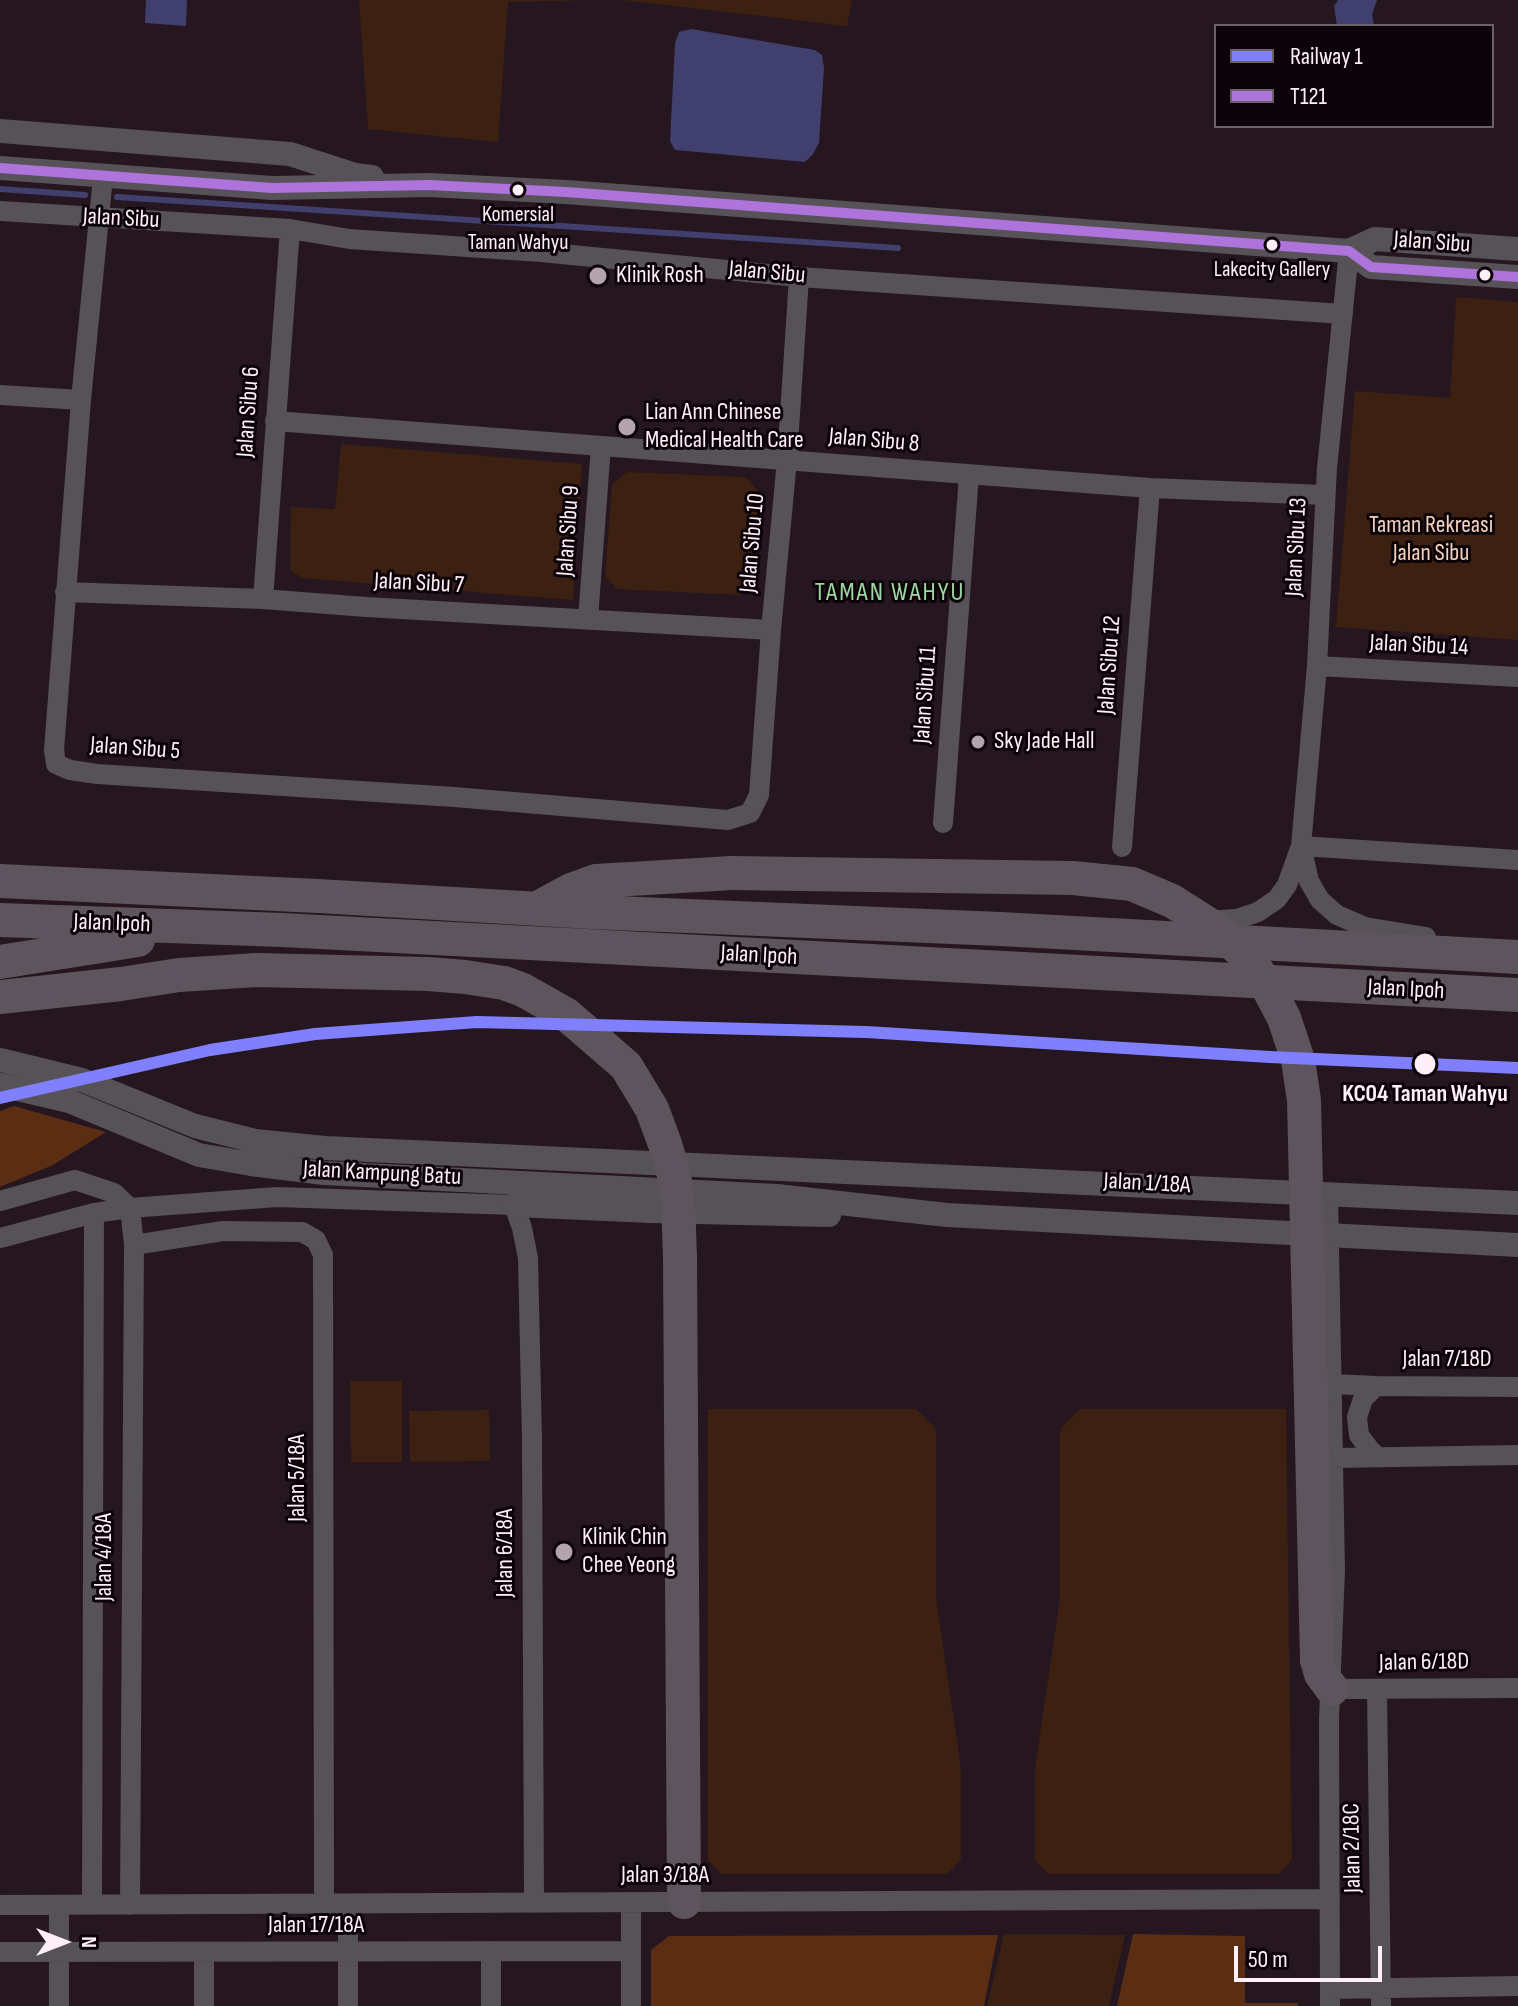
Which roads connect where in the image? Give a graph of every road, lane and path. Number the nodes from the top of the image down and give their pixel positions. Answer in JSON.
{"nodes":[{"id":1,"x":0,"y":131,"type":"edge"},
{"id":2,"x":0,"y":168,"type":"edge"},
{"id":3,"x":103,"y":177,"type":"junction"},
{"id":4,"x":429,"y":185,"type":"junction"},
{"id":5,"x":0,"y":211,"type":"edge"},
{"id":6,"x":100,"y":218,"type":"junction"},
{"id":7,"x":290,"y":229,"type":"junction"},
{"id":8,"x":1518,"y":249,"type":"edge"},
{"id":9,"x":1349,"y":251,"type":"junction"},
{"id":10,"x":799,"y":277,"type":"junction"},
{"id":11,"x":1518,"y":277,"type":"edge"},
{"id":12,"x":1343,"y":314,"type":"junction"},
{"id":13,"x":0,"y":395,"type":"edge"},
{"id":14,"x":81,"y":400,"type":"junction"},
{"id":15,"x":275,"y":421,"type":"junction"},
{"id":16,"x":601,"y":446,"type":"junction"},
{"id":17,"x":787,"y":460,"type":"junction"},
{"id":18,"x":969,"y":475,"type":"junction"},
{"id":19,"x":1150,"y":488,"type":"junction"},
{"id":20,"x":1325,"y":495,"type":"junction"},
{"id":21,"x":65,"y":592,"type":"junction"},
{"id":22,"x":263,"y":599,"type":"junction"},
{"id":23,"x":588,"y":619,"type":"junction"},
{"id":24,"x":771,"y":630,"type":"junction"},
{"id":25,"x":1317,"y":666,"type":"junction"},
{"id":26,"x":1518,"y":677,"type":"edge"},
{"id":27,"x":750,"y":813,"type":"joint"},
{"id":28,"x":943,"y":823,"type":"dead end"},
{"id":29,"x":1301,"y":846,"type":"junction"},
{"id":30,"x":1122,"y":847,"type":"dead end"},
{"id":31,"x":1518,"y":860,"type":"edge"},
{"id":32,"x":0,"y":881,"type":"edge"},
{"id":33,"x":536,"y":909,"type":"junction"},
{"id":34,"x":0,"y":920,"type":"edge"},
{"id":35,"x":222,"y":928,"type":"junction"},
{"id":36,"x":1000,"y":929,"type":"junction"},
{"id":37,"x":1518,"y":949,"type":"edge"},
{"id":38,"x":1518,"y":957,"type":"edge"},
{"id":39,"x":0,"y":962,"type":"edge"},
{"id":40,"x":1518,"y":995,"type":"edge"},
{"id":41,"x":0,"y":997,"type":"edge"},
{"id":42,"x":0,"y":1060,"type":"edge"},
{"id":43,"x":0,"y":1085,"type":"edge"},
{"id":44,"x":775,"y":1168,"type":"joint"},
{"id":45,"x":1328,"y":1193,"type":"junction"},
{"id":46,"x":777,"y":1196,"type":"joint"},
{"id":47,"x":0,"y":1201,"type":"edge"},
{"id":48,"x":1518,"y":1203,"type":"edge"},
{"id":49,"x":514,"y":1205,"type":"junction"},
{"id":50,"x":130,"y":1208,"type":"junction"},
{"id":51,"x":94,"y":1213,"type":"junction"},
{"id":52,"x":947,"y":1215,"type":"junction"},
{"id":53,"x":1330,"y":1236,"type":"junction"},
{"id":54,"x":0,"y":1238,"type":"edge"},
{"id":55,"x":134,"y":1245,"type":"junction"},
{"id":56,"x":1518,"y":1245,"type":"edge"},
{"id":57,"x":1333,"y":1384,"type":"junction"},
{"id":58,"x":1376,"y":1386,"type":"junction"},
{"id":59,"x":1518,"y":1387,"type":"edge"},
{"id":60,"x":1518,"y":1455,"type":"edge"},
{"id":61,"x":1377,"y":1456,"type":"junction"},
{"id":62,"x":1334,"y":1458,"type":"junction"},
{"id":63,"x":93,"y":1560,"type":"junction"},
{"id":64,"x":131,"y":1560,"type":"junction"},
{"id":65,"x":1324,"y":1675,"type":"junction"},
{"id":66,"x":1518,"y":1688,"type":"edge"},
{"id":67,"x":1377,"y":1689,"type":"junction"},
{"id":68,"x":1330,"y":1899,"type":"junction"},
{"id":69,"x":631,"y":1902,"type":"junction"},
{"id":70,"x":684,"y":1902,"type":"junction"},
{"id":71,"x":534,"y":1903,"type":"junction"},
{"id":72,"x":324,"y":1904,"type":"junction"},
{"id":73,"x":348,"y":1904,"type":"junction"},
{"id":74,"x":0,"y":1905,"type":"edge"},
{"id":75,"x":92,"y":1905,"type":"junction"},
{"id":76,"x":130,"y":1905,"type":"junction"},
{"id":77,"x":59,"y":1906,"type":"junction"},
{"id":78,"x":491,"y":1951,"type":"junction"},
{"id":79,"x":631,"y":1951,"type":"junction"},
{"id":80,"x":0,"y":1952,"type":"edge"},
{"id":81,"x":59,"y":1952,"type":"junction"},
{"id":82,"x":204,"y":1952,"type":"junction"},
{"id":83,"x":348,"y":1952,"type":"junction"},
{"id":84,"x":1518,"y":1986,"type":"edge"},
{"id":85,"x":1381,"y":1997,"type":"edge"},
{"id":86,"x":1330,"y":1998,"type":"edge"},
{"id":87,"x":59,"y":2006,"type":"edge"},
{"id":88,"x":204,"y":2006,"type":"edge"},
{"id":89,"x":348,"y":2006,"type":"edge"},
{"id":90,"x":491,"y":2006,"type":"edge"},
{"id":91,"x":631,"y":2006,"type":"edge"}],
"edges":[{"from":1,"to":4,"type":"street","name":"Jalan Sibu"},
{"from":2,"to":3,"type":"street","name":"Jalan Sibu"},
{"from":3,"to":4,"type":"street","name":"Jalan Sibu"},
{"from":3,"to":6,"type":"street","name":"Jalan Sibu 5"},
{"from":4,"to":9,"type":"street","name":"Jalan Sibu"},
{"from":5,"to":6,"type":"street","name":"Jalan Sibu"},
{"from":6,"to":7,"type":"street","name":"Jalan Sibu"},
{"from":6,"to":14,"type":"street","name":"Jalan Sibu 5"},
{"from":7,"to":10,"type":"street","name":"Jalan Sibu"},
{"from":7,"to":15,"type":"street","name":"Jalan Sibu 6"},
{"from":8,"to":9,"type":"street","name":"Jalan Sibu"},
{"from":9,"to":11,"type":"street","name":"Jalan Sibu"},
{"from":9,"to":12,"type":"street","name":"Jalan Sibu 13"},
{"from":10,"to":12,"type":"street","name":"Jalan Sibu"},
{"from":10,"to":17,"type":"street","name":"Jalan Sibu 10"},
{"from":12,"to":20,"type":"street","name":"Jalan Sibu 13"},
{"from":13,"to":14,"type":"street"},
{"from":14,"to":21,"type":"street","name":"Jalan Sibu 5"},
{"from":15,"to":16,"type":"street","name":"Jalan Sibu 8"},
{"from":15,"to":22,"type":"street","name":"Jalan Sibu 6"},
{"from":16,"to":17,"type":"street","name":"Jalan Sibu 8"},
{"from":16,"to":23,"type":"street","name":"Jalan Sibu 9"},
{"from":17,"to":18,"type":"street","name":"Jalan Sibu 8"},
{"from":17,"to":24,"type":"street","name":"Jalan Sibu 10"},
{"from":18,"to":19,"type":"street","name":"Jalan Sibu 8"},
{"from":18,"to":28,"type":"street","name":"Jalan Sibu 11"},
{"from":19,"to":20,"type":"street","name":"Jalan Sibu 8"},
{"from":19,"to":30,"type":"street","name":"Jalan Sibu 12"},
{"from":20,"to":25,"type":"street","name":"Jalan Sibu 13"},
{"from":21,"to":22,"type":"street","name":"Jalan Sibu 7"},
{"from":21,"to":27,"type":"street","name":"Jalan Sibu 5"},
{"from":22,"to":23,"type":"street","name":"Jalan Sibu 7"},
{"from":23,"to":24,"type":"street","name":"Jalan Sibu 7"},
{"from":24,"to":27,"type":"street","name":"Jalan Sibu 10"},
{"from":25,"to":26,"type":"street","name":"Jalan Sibu 14"},
{"from":25,"to":29,"type":"street","name":"Jalan Sibu 13"},
{"from":29,"to":31,"type":"street"},
{"from":29,"to":36,"type":"street","name":"Jalan Sibu 13"},
{"from":29,"to":37,"type":"street","name":"Jalan Sibu 13"},
{"from":32,"to":33,"type":"highway","name":"Jalan Ipoh"},
{"from":33,"to":36,"type":"highway","name":"Jalan Ipoh"},
{"from":33,"to":65,"type":"highway","bridge":true},
{"from":34,"to":35,"type":"highway","name":"Jalan Ipoh"},
{"from":35,"to":39,"type":"highway"},
{"from":35,"to":40,"type":"highway","name":"Jalan Ipoh"},
{"from":36,"to":38,"type":"highway","name":"Jalan Ipoh"},
{"from":41,"to":70,"type":"highway","bridge":true},
{"from":42,"to":44,"type":"street","name":"Jalan Kampung Batu"},
{"from":43,"to":46,"type":"street","name":"Jalan Kampung Batu"},
{"from":44,"to":45,"type":"street","name":"Jalan 1/18A"},
{"from":45,"to":48,"type":"street","name":"Jalan 1/18A"},
{"from":45,"to":53,"type":"street"},
{"from":46,"to":52,"type":"street","name":"Jalan 1/18A"},
{"from":47,"to":50,"type":"street"},
{"from":49,"to":50,"type":"street"},
{"from":49,"to":52,"type":"street"},
{"from":49,"to":71,"type":"street","name":"Jalan 6/18A"},
{"from":50,"to":51,"type":"street"},
{"from":50,"to":55,"type":"street","name":"Jalan 4/18A"},
{"from":51,"to":54,"type":"street"},
{"from":51,"to":63,"type":"street","name":"Jalan 4/18A"},
{"from":52,"to":53,"type":"street","name":"Jalan 1/18A"},
{"from":53,"to":56,"type":"street","name":"Jalan 1/18A"},
{"from":53,"to":57,"type":"street"},
{"from":55,"to":64,"type":"street","name":"Jalan 4/18A"},
{"from":55,"to":72,"type":"street","name":"Jalan 5/18A"},
{"from":57,"to":58,"type":"street","name":"Jalan 7/18D"},
{"from":57,"to":62,"type":"street"},
{"from":58,"to":59,"type":"street","name":"Jalan 7/18D"},
{"from":58,"to":61,"type":"street","name":"Jalan 7/18D"},
{"from":60,"to":61,"type":"street"},
{"from":61,"to":62,"type":"street"},
{"from":62,"to":65,"type":"street"},
{"from":63,"to":64,"type":"street"},
{"from":63,"to":75,"type":"street","name":"Jalan 4/18A"},
{"from":64,"to":76,"type":"street","name":"Jalan 4/18A"},
{"from":65,"to":67,"type":"street","name":"Jalan 6/18D"},
{"from":65,"to":68,"type":"street"},
{"from":66,"to":67,"type":"street","name":"Jalan 6/18D"},
{"from":67,"to":85,"type":"street","name":"Jalan 2/18C"},
{"from":68,"to":70,"type":"street","name":"Jalan 3/18A"},
{"from":68,"to":86,"type":"street"},
{"from":69,"to":70,"type":"street","name":"Jalan 3/18A"},
{"from":69,"to":71,"type":"street","name":"Jalan 3/18A"},
{"from":69,"to":79,"type":"street"},
{"from":71,"to":73,"type":"street","name":"Jalan 3/18A"},
{"from":72,"to":73,"type":"street","name":"Jalan 3/18A"},
{"from":72,"to":76,"type":"street","name":"Jalan 3/18A"},
{"from":73,"to":83,"type":"street"},
{"from":74,"to":77,"type":"street","name":"Jalan 3/18A"},
{"from":75,"to":76,"type":"street","name":"Jalan 3/18A"},
{"from":75,"to":77,"type":"street","name":"Jalan 3/18A"},
{"from":77,"to":81,"type":"street"},
{"from":78,"to":79,"type":"street","name":"Jalan 17/18A"},
{"from":78,"to":83,"type":"street","name":"Jalan 17/18A"},
{"from":78,"to":90,"type":"street"},
{"from":79,"to":91,"type":"street"},
{"from":80,"to":81,"type":"street","name":"Jalan 17/18A"},
{"from":81,"to":82,"type":"street","name":"Jalan 17/18A"},
{"from":81,"to":87,"type":"street"},
{"from":82,"to":83,"type":"street","name":"Jalan 17/18A"},
{"from":82,"to":88,"type":"street"},
{"from":83,"to":89,"type":"street"},
{"from":84,"to":85,"type":"street"},
{"from":85,"to":86,"type":"street"}]}
